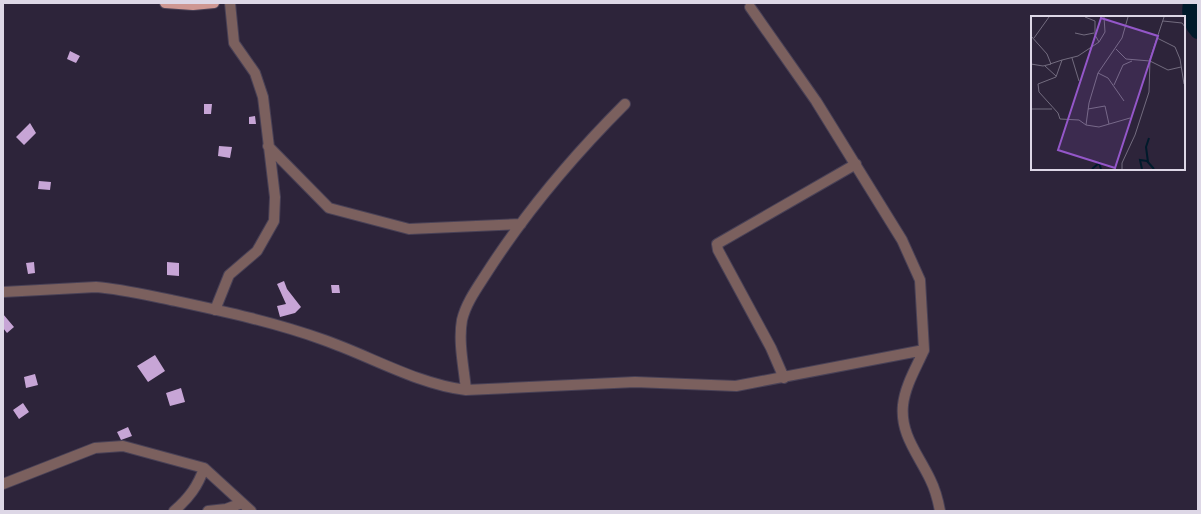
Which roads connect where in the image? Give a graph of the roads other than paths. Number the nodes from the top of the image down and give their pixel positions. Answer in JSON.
{"nodes":[{"id":1,"x":165,"y":3,"type":"edge"},
{"id":2,"x":214,"y":3,"type":"edge"},
{"id":3,"x":230,"y":3,"type":"edge"},
{"id":4,"x":750,"y":7,"type":"dead end"},
{"id":5,"x":625,"y":104,"type":"dead end"},
{"id":6,"x":268,"y":146,"type":"junction"},
{"id":7,"x":856,"y":164,"type":"junction"},
{"id":8,"x":522,"y":224,"type":"junction"},
{"id":9,"x":3,"y":292,"type":"edge"},
{"id":10,"x":215,"y":310,"type":"junction"},
{"id":11,"x":924,"y":350,"type":"junction"},
{"id":12,"x":784,"y":378,"type":"junction"},
{"id":13,"x":466,"y":390,"type":"junction"},
{"id":14,"x":204,"y":468,"type":"junction"},
{"id":15,"x":3,"y":484,"type":"edge"},
{"id":16,"x":242,"y":503,"type":"junction"},
{"id":17,"x":174,"y":511,"type":"edge"},
{"id":18,"x":208,"y":511,"type":"edge"},
{"id":19,"x":251,"y":511,"type":"edge"},
{"id":20,"x":940,"y":511,"type":"edge"}],
"edges":[{"from":1,"to":2,"type":"main road"},
{"from":3,"to":6,"type":"street"},
{"from":4,"to":7,"type":"street"},
{"from":5,"to":8,"type":"street"},
{"from":6,"to":8,"type":"street"},
{"from":6,"to":10,"type":"street"},
{"from":7,"to":11,"type":"street"},
{"from":7,"to":12,"type":"street"},
{"from":8,"to":13,"type":"street"},
{"from":9,"to":10,"type":"street"},
{"from":10,"to":13,"type":"street"},
{"from":11,"to":12,"type":"street"},
{"from":11,"to":20,"type":"street"},
{"from":12,"to":13,"type":"street"},
{"from":14,"to":15,"type":"street"},
{"from":14,"to":16,"type":"street"},
{"from":14,"to":17,"type":"street"},
{"from":16,"to":18,"type":"street"},
{"from":16,"to":19,"type":"street"}]}
